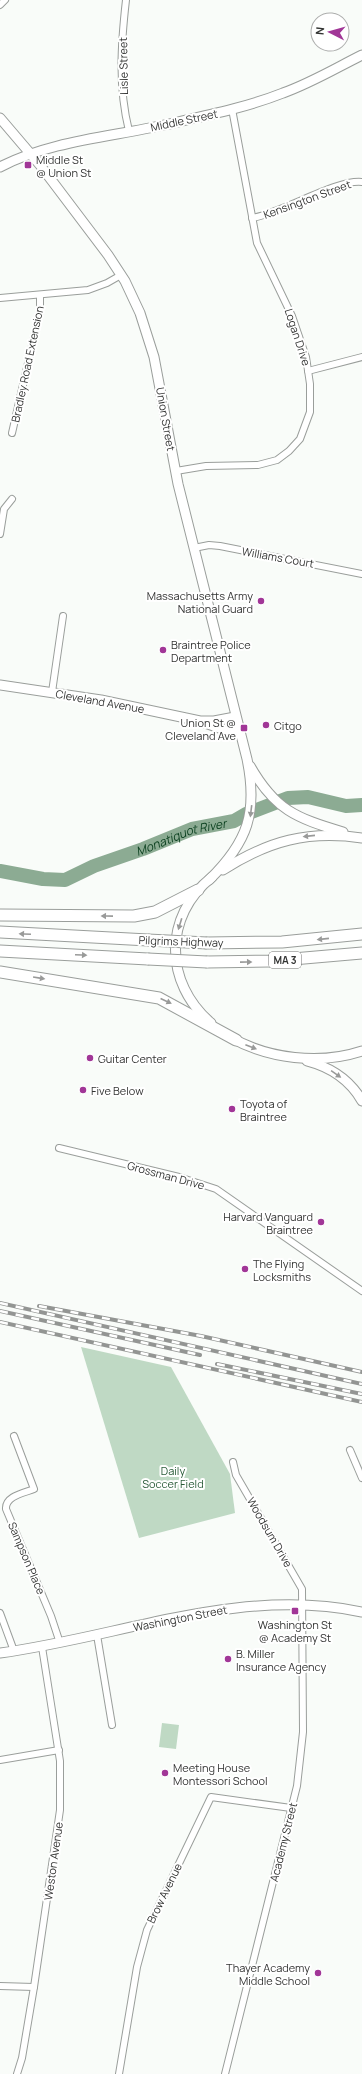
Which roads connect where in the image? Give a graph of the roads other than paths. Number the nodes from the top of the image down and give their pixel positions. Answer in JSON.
{"nodes":[{"id":1,"x":5,"y":0,"type":"edge"},
{"id":2,"x":126,"y":0,"type":"edge"},
{"id":3,"x":0,"y":5,"type":"edge"},
{"id":4,"x":362,"y":55,"type":"edge"},
{"id":5,"x":232,"y":109,"type":"junction"},
{"id":6,"x":0,"y":118,"type":"edge"},
{"id":7,"x":129,"y":131,"type":"junction"},
{"id":8,"x":31,"y":154,"type":"junction"},
{"id":9,"x":0,"y":167,"type":"edge"},
{"id":10,"x":362,"y":182,"type":"edge"},
{"id":11,"x":252,"y":218,"type":"junction"},
{"id":12,"x":121,"y":275,"type":"junction"},
{"id":13,"x":40,"y":295,"type":"junction"},
{"id":14,"x":0,"y":298,"type":"edge"},
{"id":15,"x":362,"y":357,"type":"edge"},
{"id":16,"x":308,"y":371,"type":"junction"},
{"id":17,"x":12,"y":433,"type":"dead end"},
{"id":18,"x":176,"y":471,"type":"junction"},
{"id":19,"x":12,"y":499,"type":"dead end"},
{"id":20,"x":0,"y":534,"type":"edge"},
{"id":21,"x":194,"y":548,"type":"junction"},
{"id":22,"x":362,"y":574,"type":"edge"},
{"id":23,"x":63,"y":616,"type":"dead end"},
{"id":24,"x":0,"y":685,"type":"edge"},
{"id":25,"x":52,"y":692,"type":"junction"},
{"id":26,"x":235,"y":717,"type":"junction"},
{"id":27,"x":200,"y":721,"type":"junction"},
{"id":28,"x":238,"y":729,"type":"junction"},
{"id":29,"x":247,"y":759,"type":"junction"},
{"id":30,"x":362,"y":838,"type":"edge"},
{"id":31,"x":209,"y":880,"type":"junction"},
{"id":32,"x":198,"y":890,"type":"junction"},
{"id":33,"x":0,"y":915,"type":"edge"},
{"id":34,"x":0,"y":932,"type":"edge"},
{"id":35,"x":362,"y":934,"type":"edge"},
{"id":36,"x":0,"y":951,"type":"edge"},
{"id":37,"x":362,"y":953,"type":"edge"},
{"id":38,"x":0,"y":972,"type":"edge"},
{"id":39,"x":236,"y":1040,"type":"junction"},
{"id":40,"x":362,"y":1051,"type":"edge"},
{"id":41,"x":286,"y":1056,"type":"junction"},
{"id":42,"x":362,"y":1101,"type":"edge"},
{"id":43,"x":59,"y":1148,"type":"dead end"},
{"id":44,"x":362,"y":1291,"type":"edge"},
{"id":45,"x":14,"y":1436,"type":"dead end"},
{"id":46,"x":350,"y":1450,"type":"dead end"},
{"id":47,"x":233,"y":1462,"type":"dead end"},
{"id":48,"x":362,"y":1478,"type":"edge"},
{"id":49,"x":303,"y":1605,"type":"junction"},
{"id":50,"x":362,"y":1612,"type":"edge"},
{"id":51,"x":0,"y":1613,"type":"edge"},
{"id":52,"x":97,"y":1635,"type":"junction"},
{"id":53,"x":60,"y":1643,"type":"junction"},
{"id":54,"x":42,"y":1647,"type":"junction"},
{"id":55,"x":14,"y":1651,"type":"junction"},
{"id":56,"x":0,"y":1653,"type":"edge"},
{"id":57,"x":112,"y":1725,"type":"dead end"},
{"id":58,"x":59,"y":1750,"type":"junction"},
{"id":59,"x":0,"y":1760,"type":"edge"},
{"id":60,"x":291,"y":1808,"type":"junction"},
{"id":61,"x":0,"y":1986,"type":"edge"},
{"id":62,"x":34,"y":1987,"type":"junction"},
{"id":63,"x":17,"y":2074,"type":"edge"},
{"id":64,"x":119,"y":2074,"type":"edge"},
{"id":65,"x":225,"y":2074,"type":"edge"}],
"edges":[{"from":1,"to":3,"type":"street"},
{"from":2,"to":7,"type":"street","name":"Lisle Street"},
{"from":4,"to":5,"type":"main road","name":"Middle Street"},
{"from":5,"to":7,"type":"main road","name":"Middle Street"},
{"from":5,"to":11,"type":"street","name":"Logan Drive"},
{"from":6,"to":8,"type":"main road","name":"Union Street"},
{"from":7,"to":8,"type":"main road","name":"Middle Street"},
{"from":8,"to":9,"type":"main road","name":"Middle Street"},
{"from":8,"to":12,"type":"main road","name":"Union Street"},
{"from":10,"to":11,"type":"street","name":"Kensington Street"},
{"from":11,"to":16,"type":"street","name":"Logan Drive"},
{"from":12,"to":13,"type":"street"},
{"from":12,"to":18,"type":"main road","name":"Union Street"},
{"from":13,"to":14,"type":"street"},
{"from":13,"to":17,"type":"street","name":"Bradley Road Extension"},
{"from":15,"to":16,"type":"street"},
{"from":16,"to":18,"type":"street","name":"Logan Drive"},
{"from":18,"to":21,"type":"main road","name":"Union Street"},
{"from":19,"to":20,"type":"street"},
{"from":21,"to":22,"type":"street","name":"Williams Court"},
{"from":21,"to":26,"type":"main road","name":"Union Street"},
{"from":23,"to":25,"type":"street"},
{"from":24,"to":25,"type":"main road","name":"Cleveland Avenue"},
{"from":25,"to":27,"type":"main road","name":"Cleveland Avenue"},
{"from":26,"to":27,"type":"main road","name":"Cleveland Avenue"},
{"from":26,"to":28,"type":"main road","name":"Union Street"},
{"from":27,"to":28,"type":"main road","name":"Cleveland Avenue"},
{"from":28,"to":29,"type":"main road","name":"Union Street"},
{"from":29,"to":30,"type":"main road","name":"Union Street"},
{"from":29,"to":31,"type":"main road","name":"Union Street","one_way":true},
{"from":30,"to":31,"type":"main road","one_way":true},
{"from":31,"to":32,"type":"main road"},
{"from":32,"to":33,"type":"highway","one_way":true},
{"from":32,"to":39,"type":"main road","one_way":true},
{"from":35,"to":34,"type":"highway","name":"Pilgrims Highway","number":"MA 3","one_way":true,"bridge":true},
{"from":36,"to":37,"type":"highway","name":"Pilgrims Highway","number":"MA 3","one_way":true,"bridge":true},
{"from":38,"to":39,"type":"highway","one_way":true},
{"from":39,"to":41,"type":"main road","one_way":true},
{"from":40,"to":41,"type":"main road"},
{"from":41,"to":42,"type":"main road","one_way":true},
{"from":43,"to":44,"type":"street","name":"Grossman Drive"},
{"from":45,"to":53,"type":"street","name":"Sampson Place"},
{"from":46,"to":48,"type":"street"},
{"from":47,"to":49,"type":"street","name":"Woodsum Drive"},
{"from":49,"to":50,"type":"main road","name":"Washington Street"},
{"from":49,"to":52,"type":"main road","name":"Washington Street"},
{"from":49,"to":60,"type":"street","name":"Academy Street"},
{"from":51,"to":55,"type":"street"},
{"from":52,"to":53,"type":"main road","name":"Washington Street"},
{"from":52,"to":57,"type":"street"},
{"from":53,"to":54,"type":"main road","name":"Washington Street"},
{"from":54,"to":55,"type":"main road","name":"Washington Street"},
{"from":54,"to":58,"type":"street","name":"Weston Avenue"},
{"from":55,"to":56,"type":"main road","name":"Washington Street"},
{"from":58,"to":59,"type":"street"},
{"from":58,"to":62,"type":"street","name":"Weston Avenue"},
{"from":60,"to":64,"type":"street","name":"Brow Avenue"},
{"from":60,"to":65,"type":"street","name":"Academy Street"},
{"from":61,"to":62,"type":"street"},
{"from":62,"to":63,"type":"street","name":"Weston Avenue"}]}
